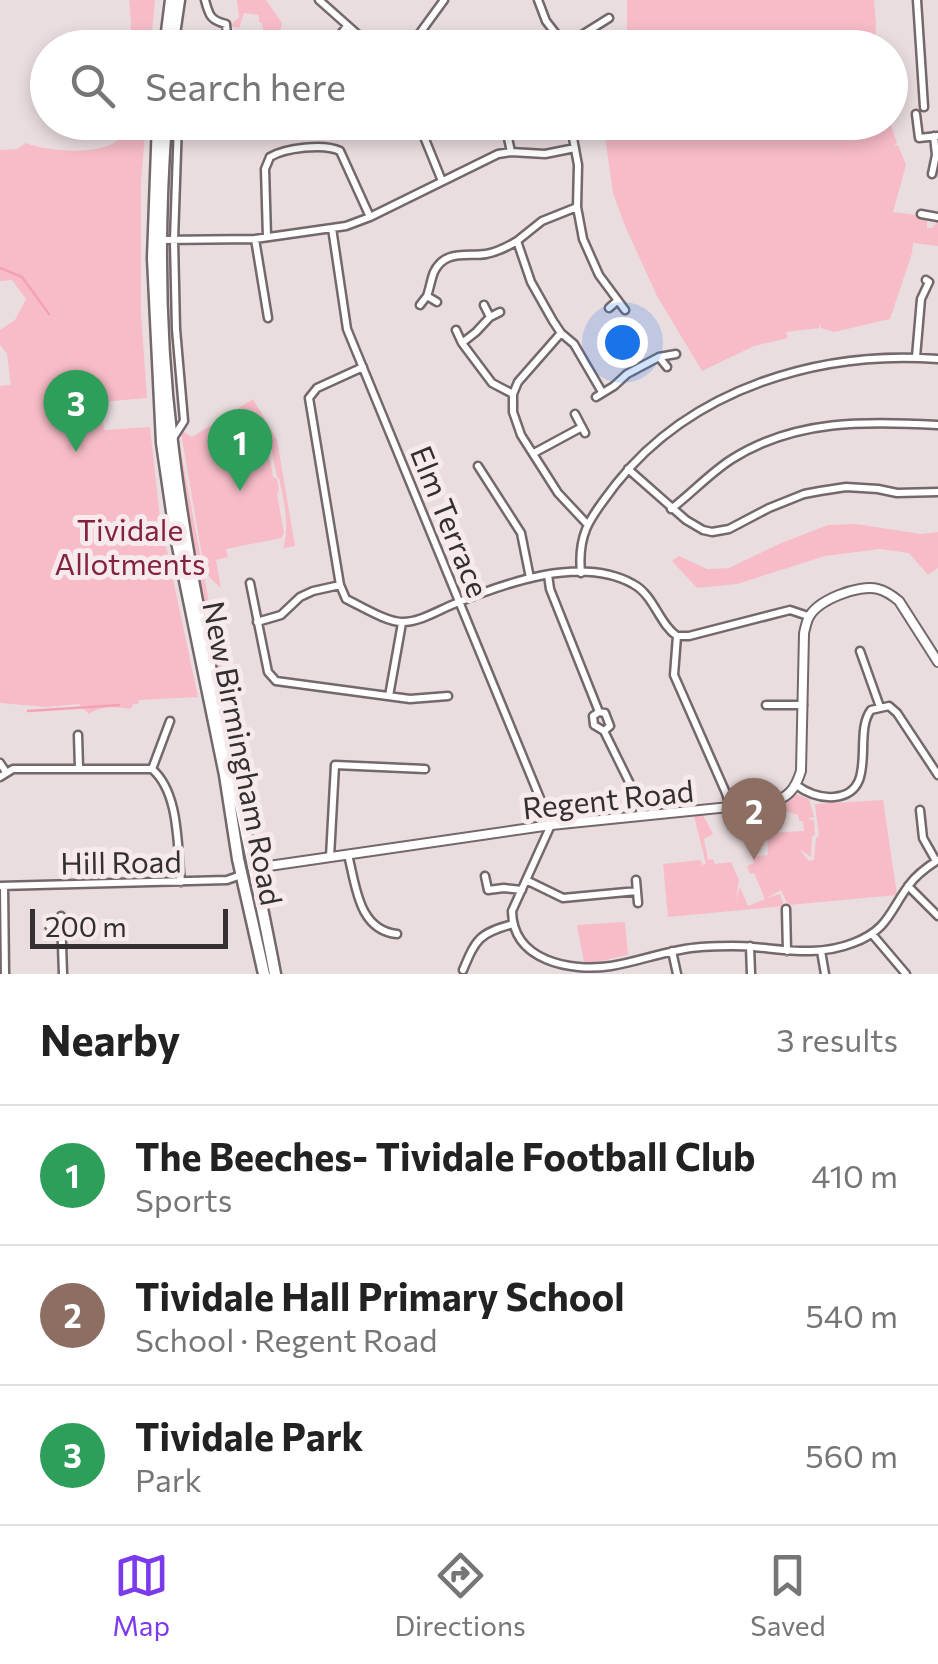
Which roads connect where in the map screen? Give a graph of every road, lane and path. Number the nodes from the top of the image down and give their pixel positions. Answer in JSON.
{"nodes":[{"id":1,"x":175,"y":0,"type":"edge"},
{"id":2,"x":205,"y":0,"type":"edge"},
{"id":3,"x":319,"y":0,"type":"edge"},
{"id":4,"x":444,"y":0,"type":"edge"},
{"id":5,"x":538,"y":0,"type":"edge"},
{"id":6,"x":917,"y":0,"type":"edge"},
{"id":7,"x":609,"y":18,"type":"dead end"},
{"id":8,"x":347,"y":26,"type":"junction"},
{"id":9,"x":594,"y":28,"type":"joint"},
{"id":10,"x":171,"y":30,"type":"edge"},
{"id":11,"x":227,"y":30,"type":"edge"},
{"id":12,"x":344,"y":30,"type":"edge"},
{"id":13,"x":352,"y":30,"type":"edge"},
{"id":14,"x":422,"y":30,"type":"edge"},
{"id":15,"x":554,"y":30,"type":"edge"},
{"id":16,"x":591,"y":30,"type":"edge"},
{"id":17,"x":924,"y":106,"type":"dead end"},
{"id":18,"x":916,"y":114,"type":"dead end"},
{"id":19,"x":936,"y":136,"type":"edge"},
{"id":20,"x":158,"y":140,"type":"edge"},
{"id":21,"x":165,"y":140,"type":"edge"},
{"id":22,"x":177,"y":140,"type":"edge"},
{"id":23,"x":425,"y":140,"type":"edge"},
{"id":24,"x":508,"y":140,"type":"edge"},
{"id":25,"x":573,"y":140,"type":"edge"},
{"id":26,"x":574,"y":148,"type":"junction"},
{"id":27,"x":511,"y":152,"type":"junction"},
{"id":28,"x":932,"y":174,"type":"dead end"},
{"id":29,"x":442,"y":181,"type":"junction"},
{"id":30,"x":577,"y":207,"type":"junction"},
{"id":31,"x":921,"y":214,"type":"dead end"},
{"id":32,"x":370,"y":217,"type":"junction"},
{"id":33,"x":935,"y":217,"type":"edge"},
{"id":34,"x":931,"y":226,"type":"dead end"},
{"id":35,"x":332,"y":228,"type":"junction"},
{"id":36,"x":267,"y":237,"type":"junction"},
{"id":37,"x":255,"y":239,"type":"junction"},
{"id":38,"x":157,"y":240,"type":"junction"},
{"id":39,"x":174,"y":240,"type":"junction"},
{"id":40,"x":517,"y":241,"type":"junction"},
{"id":41,"x":930,"y":281,"type":"dead end"},
{"id":42,"x":427,"y":296,"type":"junction"},
{"id":43,"x":437,"y":302,"type":"dead end"},
{"id":44,"x":617,"y":302,"type":"junction"},
{"id":45,"x":420,"y":305,"type":"dead end"},
{"id":46,"x":484,"y":305,"type":"dead end"},
{"id":47,"x":609,"y":308,"type":"dead end"},
{"id":48,"x":625,"y":310,"type":"dead end"},
{"id":49,"x":500,"y":312,"type":"dead end"},
{"id":50,"x":490,"y":317,"type":"junction"},
{"id":51,"x":268,"y":318,"type":"dead end"},
{"id":52,"x":456,"y":330,"type":"dead end"},
{"id":53,"x":561,"y":333,"type":"junction"},
{"id":54,"x":462,"y":343,"type":"junction"},
{"id":55,"x":676,"y":354,"type":"dead end"},
{"id":56,"x":660,"y":357,"type":"junction"},
{"id":57,"x":916,"y":358,"type":"junction"},
{"id":58,"x":938,"y":359,"type":"edge"},
{"id":59,"x":363,"y":367,"type":"junction"},
{"id":60,"x":667,"y":367,"type":"dead end"},
{"id":61,"x":513,"y":394,"type":"junction"},
{"id":62,"x":575,"y":414,"type":"dead end"},
{"id":63,"x":938,"y":425,"type":"edge"},
{"id":64,"x":171,"y":440,"type":"junction"},
{"id":65,"x":534,"y":453,"type":"junction"},
{"id":66,"x":478,"y":466,"type":"dead end"},
{"id":67,"x":628,"y":469,"type":"junction"},
{"id":68,"x":938,"y":492,"type":"edge"},
{"id":69,"x":671,"y":509,"type":"junction"},
{"id":70,"x":588,"y":525,"type":"junction"},
{"id":71,"x":581,"y":573,"type":"junction"},
{"id":72,"x":548,"y":575,"type":"junction"},
{"id":73,"x":530,"y":578,"type":"junction"},
{"id":74,"x":250,"y":583,"type":"dead end"},
{"id":75,"x":340,"y":585,"type":"junction"},
{"id":76,"x":460,"y":602,"type":"junction"},
{"id":77,"x":808,"y":616,"type":"junction"},
{"id":78,"x":257,"y":622,"type":"junction"},
{"id":79,"x":402,"y":622,"type":"junction"},
{"id":80,"x":678,"y":636,"type":"junction"},
{"id":81,"x":860,"y":650,"type":"dead end"},
{"id":82,"x":938,"y":662,"type":"edge"},
{"id":83,"x":389,"y":696,"type":"junction"},
{"id":84,"x":448,"y":696,"type":"dead end"},
{"id":85,"x":803,"y":705,"type":"junction"},
{"id":86,"x":766,"y":706,"type":"dead end"},
{"id":87,"x":880,"y":707,"type":"junction"},
{"id":88,"x":170,"y":722,"type":"dead end"},
{"id":89,"x":78,"y":736,"type":"dead end"},
{"id":90,"x":0,"y":762,"type":"edge"},
{"id":91,"x":79,"y":768,"type":"junction"},
{"id":92,"x":152,"y":768,"type":"junction"},
{"id":93,"x":426,"y":769,"type":"dead end"},
{"id":94,"x":3,"y":774,"type":"edge"},
{"id":95,"x":938,"y":775,"type":"edge"},
{"id":96,"x":796,"y":786,"type":"junction"},
{"id":97,"x":730,"y":807,"type":"junction"},
{"id":98,"x":920,"y":810,"type":"dead end"},
{"id":99,"x":641,"y":815,"type":"junction"},
{"id":100,"x":551,"y":825,"type":"junction"},
{"id":101,"x":348,"y":854,"type":"junction"},
{"id":102,"x":330,"y":857,"type":"junction"},
{"id":103,"x":937,"y":861,"type":"edge"},
{"id":104,"x":254,"y":868,"type":"junction"},
{"id":105,"x":242,"y":875,"type":"junction"},
{"id":106,"x":485,"y":876,"type":"dead end"},
{"id":107,"x":526,"y":880,"type":"junction"},
{"id":108,"x":636,"y":880,"type":"dead end"},
{"id":109,"x":181,"y":882,"type":"junction"},
{"id":110,"x":2,"y":886,"type":"edge"},
{"id":111,"x":908,"y":886,"type":"junction"},
{"id":112,"x":522,"y":890,"type":"junction"},
{"id":113,"x":637,"y":891,"type":"junction"},
{"id":114,"x":638,"y":903,"type":"dead end"},
{"id":115,"x":786,"y":909,"type":"dead end"},
{"id":116,"x":61,"y":916,"type":"dead end"},
{"id":117,"x":938,"y":916,"type":"edge"},
{"id":118,"x":513,"y":924,"type":"junction"},
{"id":119,"x":50,"y":926,"type":"dead end"},
{"id":120,"x":61,"y":926,"type":"junction"},
{"id":121,"x":397,"y":934,"type":"dead end"},
{"id":122,"x":872,"y":934,"type":"junction"},
{"id":123,"x":750,"y":946,"type":"junction"},
{"id":124,"x":672,"y":951,"type":"junction"},
{"id":125,"x":786,"y":951,"type":"junction"},
{"id":126,"x":820,"y":951,"type":"junction"},
{"id":127,"x":463,"y":970,"type":"dead end"},
{"id":128,"x":609,"y":970,"type":"edge"},
{"id":129,"x":5,"y":974,"type":"edge"},
{"id":130,"x":63,"y":974,"type":"edge"},
{"id":131,"x":264,"y":974,"type":"edge"},
{"id":132,"x":275,"y":974,"type":"edge"},
{"id":133,"x":676,"y":974,"type":"edge"},
{"id":134,"x":751,"y":974,"type":"edge"},
{"id":135,"x":825,"y":974,"type":"edge"},
{"id":136,"x":906,"y":974,"type":"edge"}],
"edges":[{"from":1,"to":10,"type":"highway"},
{"from":2,"to":11,"type":"street"},
{"from":3,"to":8,"type":"street"},
{"from":4,"to":14,"type":"street"},
{"from":5,"to":15,"type":"street"},
{"from":6,"to":17,"type":"street"},
{"from":7,"to":9,"type":"street"},
{"from":8,"to":12,"type":"street"},
{"from":8,"to":13,"type":"street"},
{"from":9,"to":16,"type":"street"},
{"from":18,"to":19,"type":"street"},
{"from":19,"to":28,"type":"street"},
{"from":20,"to":38,"type":"highway","name":"New Birmingham Road"},
{"from":21,"to":38,"type":"highway","name":"New Birmingham Road"},
{"from":22,"to":39,"type":"street","name":"New Birmingham Road"},
{"from":23,"to":29,"type":"street"},
{"from":24,"to":27,"type":"street"},
{"from":25,"to":26,"type":"street"},
{"from":26,"to":27,"type":"street"},
{"from":26,"to":30,"type":"street"},
{"from":27,"to":29,"type":"street"},
{"from":29,"to":32,"type":"street"},
{"from":30,"to":40,"type":"street"},
{"from":30,"to":44,"type":"street"},
{"from":31,"to":33,"type":"street"},
{"from":32,"to":35,"type":"street"},
{"from":32,"to":36,"type":"street"},
{"from":33,"to":34,"type":"street"},
{"from":35,"to":36,"type":"street"},
{"from":35,"to":59,"type":"street","name":"Elm Terrace"},
{"from":36,"to":37,"type":"street"},
{"from":37,"to":39,"type":"street"},
{"from":37,"to":51,"type":"street"},
{"from":38,"to":39,"type":"street"},
{"from":38,"to":64,"type":"highway","name":"New Birmingham Road"},
{"from":38,"to":105,"type":"highway","name":"New Birmingham Road"},
{"from":39,"to":64,"type":"street","name":"New Birmingham Road"},
{"from":40,"to":42,"type":"street"},
{"from":40,"to":53,"type":"street"},
{"from":41,"to":57,"type":"street"},
{"from":42,"to":43,"type":"street"},
{"from":42,"to":45,"type":"street"},
{"from":44,"to":47,"type":"street"},
{"from":44,"to":48,"type":"street"},
{"from":46,"to":50,"type":"street"},
{"from":49,"to":50,"type":"street"},
{"from":50,"to":54,"type":"street"},
{"from":52,"to":54,"type":"street"},
{"from":53,"to":56,"type":"street"},
{"from":53,"to":61,"type":"street"},
{"from":54,"to":61,"type":"street"},
{"from":55,"to":56,"type":"street"},
{"from":56,"to":60,"type":"street"},
{"from":57,"to":58,"type":"street"},
{"from":57,"to":67,"type":"street"},
{"from":59,"to":75,"type":"street"},
{"from":59,"to":76,"type":"street","name":"Elm Terrace"},
{"from":61,"to":65,"type":"street"},
{"from":62,"to":65,"type":"street"},
{"from":63,"to":69,"type":"street"},
{"from":64,"to":104,"type":"highway","name":"New Birmingham Road"},
{"from":65,"to":70,"type":"street"},
{"from":66,"to":73,"type":"street"},
{"from":67,"to":69,"type":"street"},
{"from":67,"to":70,"type":"street"},
{"from":68,"to":69,"type":"street"},
{"from":70,"to":71,"type":"street"},
{"from":71,"to":72,"type":"street"},
{"from":71,"to":80,"type":"street"},
{"from":72,"to":73,"type":"street"},
{"from":72,"to":99,"type":"street"},
{"from":73,"to":76,"type":"street"},
{"from":74,"to":78,"type":"street"},
{"from":75,"to":78,"type":"street"},
{"from":75,"to":79,"type":"street"},
{"from":76,"to":79,"type":"street"},
{"from":76,"to":100,"type":"street","name":"Elm Terrace"},
{"from":77,"to":80,"type":"street"},
{"from":77,"to":82,"type":"street"},
{"from":77,"to":85,"type":"street"},
{"from":78,"to":83,"type":"street"},
{"from":79,"to":83,"type":"street"},
{"from":80,"to":97,"type":"street"},
{"from":81,"to":87,"type":"street"},
{"from":83,"to":84,"type":"street"},
{"from":85,"to":86,"type":"street"},
{"from":85,"to":96,"type":"street"},
{"from":87,"to":95,"type":"street"},
{"from":87,"to":96,"type":"street"},
{"from":88,"to":92,"type":"street"},
{"from":89,"to":91,"type":"street"},
{"from":90,"to":94,"type":"street"},
{"from":91,"to":92,"type":"street"},
{"from":91,"to":94,"type":"street"},
{"from":92,"to":109,"type":"street"},
{"from":93,"to":102,"type":"street"},
{"from":96,"to":97,"type":"street","name":"Regent Road"},
{"from":97,"to":99,"type":"street","name":"Regent Road"},
{"from":98,"to":103,"type":"street"},
{"from":99,"to":100,"type":"street","name":"Regent Road"},
{"from":100,"to":101,"type":"street","name":"Regent Road"},
{"from":100,"to":107,"type":"street"},
{"from":101,"to":102,"type":"street","name":"Regent Road"},
{"from":101,"to":121,"type":"street"},
{"from":102,"to":104,"type":"street","name":"Regent Road"},
{"from":103,"to":111,"type":"street"},
{"from":104,"to":105,"type":"highway"},
{"from":104,"to":131,"type":"highway"},
{"from":104,"to":132,"type":"highway","name":"New Birmingham Road"},
{"from":105,"to":109,"type":"street","name":"Hill Road"},
{"from":105,"to":131,"type":"highway","name":"New Birmingham Road"},
{"from":106,"to":112,"type":"street"},
{"from":107,"to":112,"type":"street"},
{"from":107,"to":113,"type":"street"},
{"from":108,"to":113,"type":"street"},
{"from":109,"to":110,"type":"street","name":"Hill Road"},
{"from":110,"to":129,"type":"street"},
{"from":111,"to":117,"type":"street"},
{"from":111,"to":122,"type":"street"},
{"from":112,"to":118,"type":"street"},
{"from":113,"to":114,"type":"street"},
{"from":115,"to":125,"type":"street"},
{"from":116,"to":120,"type":"street"},
{"from":118,"to":127,"type":"street"},
{"from":118,"to":128,"type":"street"},
{"from":119,"to":120,"type":"street"},
{"from":120,"to":130,"type":"street"},
{"from":122,"to":126,"type":"street"},
{"from":122,"to":136,"type":"street"},
{"from":123,"to":124,"type":"street"},
{"from":123,"to":125,"type":"street"},
{"from":123,"to":134,"type":"street"},
{"from":124,"to":128,"type":"street"},
{"from":124,"to":133,"type":"street"},
{"from":125,"to":126,"type":"street"},
{"from":126,"to":135,"type":"street"}]}
